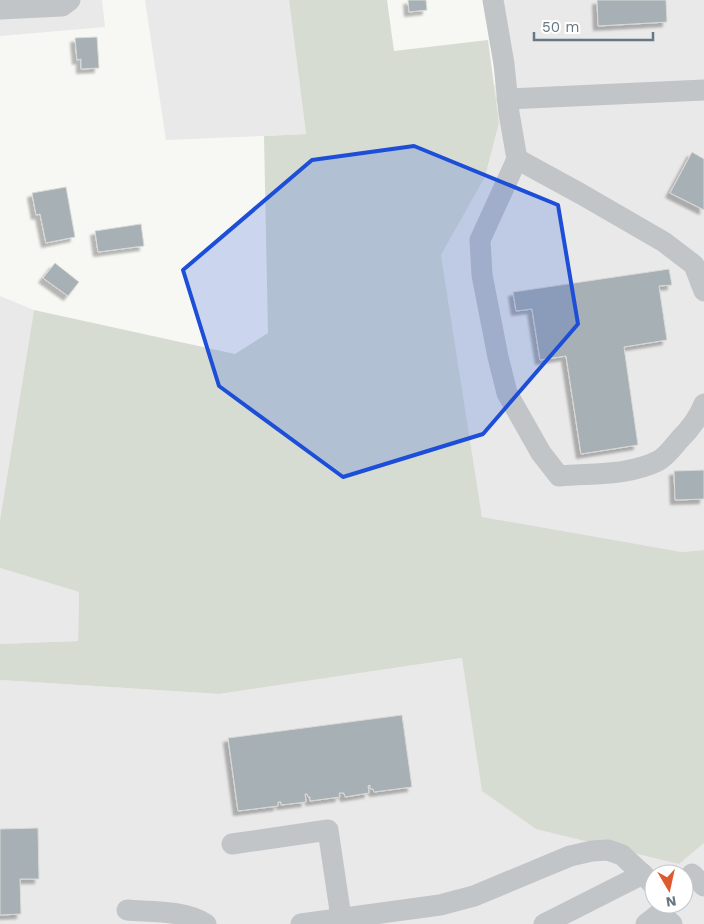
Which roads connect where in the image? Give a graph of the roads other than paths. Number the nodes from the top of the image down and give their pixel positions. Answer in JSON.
{"nodes":[{"id":1,"x":70,"y":0,"type":"edge"},
{"id":2,"x":493,"y":0,"type":"edge"},
{"id":3,"x":0,"y":9,"type":"edge"},
{"id":4,"x":704,"y":90,"type":"edge"},
{"id":5,"x":507,"y":99,"type":"junction"},
{"id":6,"x":517,"y":159,"type":"junction"},
{"id":7,"x":704,"y":291,"type":"edge"},
{"id":8,"x":704,"y":404,"type":"edge"},
{"id":9,"x":232,"y":844,"type":"dead end"},
{"id":10,"x":644,"y":875,"type":"edge"},
{"id":11,"x":694,"y":876,"type":"edge"},
{"id":12,"x":644,"y":881,"type":"edge"},
{"id":13,"x":704,"y":886,"type":"edge"},
{"id":14,"x":127,"y":910,"type":"dead end"},
{"id":15,"x":342,"y":921,"type":"edge"},
{"id":16,"x":206,"y":924,"type":"edge"},
{"id":17,"x":301,"y":924,"type":"edge"},
{"id":18,"x":544,"y":924,"type":"edge"}],
"edges":[{"from":1,"to":3,"type":"lane"},
{"from":2,"to":5,"type":"lane"},
{"from":4,"to":5,"type":"lane"},
{"from":5,"to":6,"type":"lane"},
{"from":6,"to":7,"type":"lane"},
{"from":6,"to":8,"type":"lane"},
{"from":9,"to":15,"type":"lane"},
{"from":10,"to":15,"type":"lane"},
{"from":11,"to":13,"type":"lane"},
{"from":12,"to":18,"type":"lane"},
{"from":14,"to":16,"type":"lane"},
{"from":15,"to":17,"type":"lane"}]}
